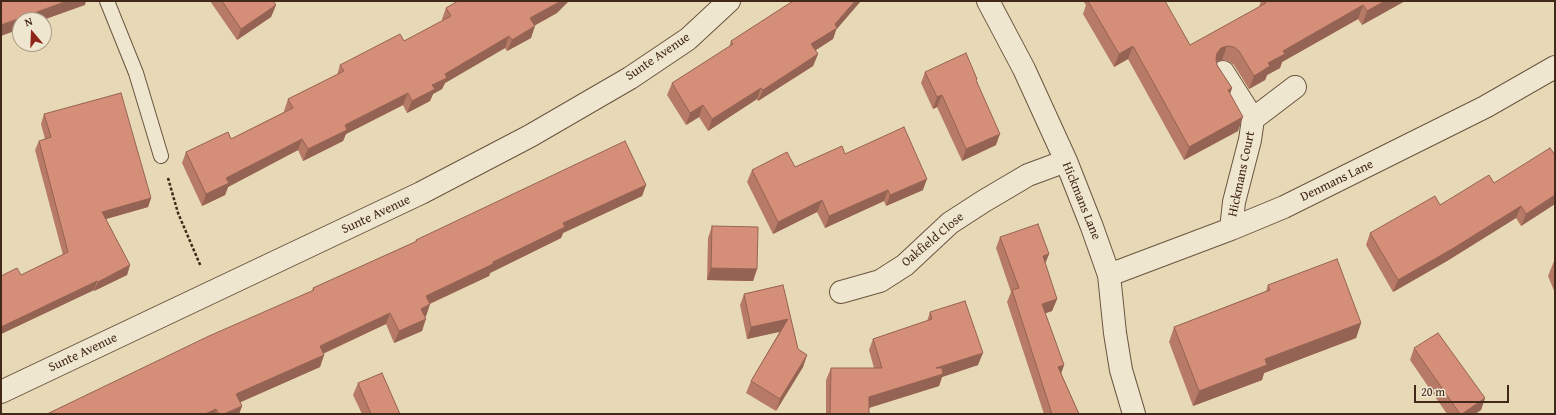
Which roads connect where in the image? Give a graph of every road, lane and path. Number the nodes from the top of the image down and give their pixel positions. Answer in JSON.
{"nodes":[{"id":1,"x":107,"y":1,"type":"edge"},
{"id":2,"x":729,"y":1,"type":"edge"},
{"id":3,"x":988,"y":1,"type":"edge"},
{"id":4,"x":1555,"y":67,"type":"edge"},
{"id":5,"x":1223,"y":72,"type":"edge"},
{"id":6,"x":1295,"y":87,"type":"dead end"},
{"id":7,"x":1253,"y":119,"type":"junction"},
{"id":8,"x":161,"y":156,"type":"joint"},
{"id":9,"x":1066,"y":161,"type":"junction"},
{"id":10,"x":1230,"y":229,"type":"junction"},
{"id":11,"x":1109,"y":275,"type":"junction"},
{"id":12,"x":841,"y":292,"type":"dead end"},
{"id":13,"x":210,"y":294,"type":"junction"},
{"id":14,"x":1,"y":392,"type":"edge"},
{"id":15,"x":1134,"y":414,"type":"edge"}],
"edges":[{"from":1,"to":8,"type":"lane"},
{"from":2,"to":13,"type":"street","name":"Sunte Avenue"},
{"from":3,"to":9,"type":"street","name":"Hickmans Lane"},
{"from":4,"to":10,"type":"street","name":"Denmans Lane"},
{"from":5,"to":7,"type":"street","name":"Hickmans Court"},
{"from":6,"to":7,"type":"street","name":"Hickmans Court"},
{"from":7,"to":10,"type":"street","name":"Hickmans Court"},
{"from":8,"to":13,"type":"path"},
{"from":9,"to":11,"type":"street","name":"Hickmans Lane"},
{"from":9,"to":12,"type":"street","name":"Oakfield Close"},
{"from":10,"to":11,"type":"street","name":"Denmans Lane"},
{"from":11,"to":15,"type":"street","name":"Hickmans Lane"},
{"from":13,"to":14,"type":"street","name":"Sunte Avenue"}]}
